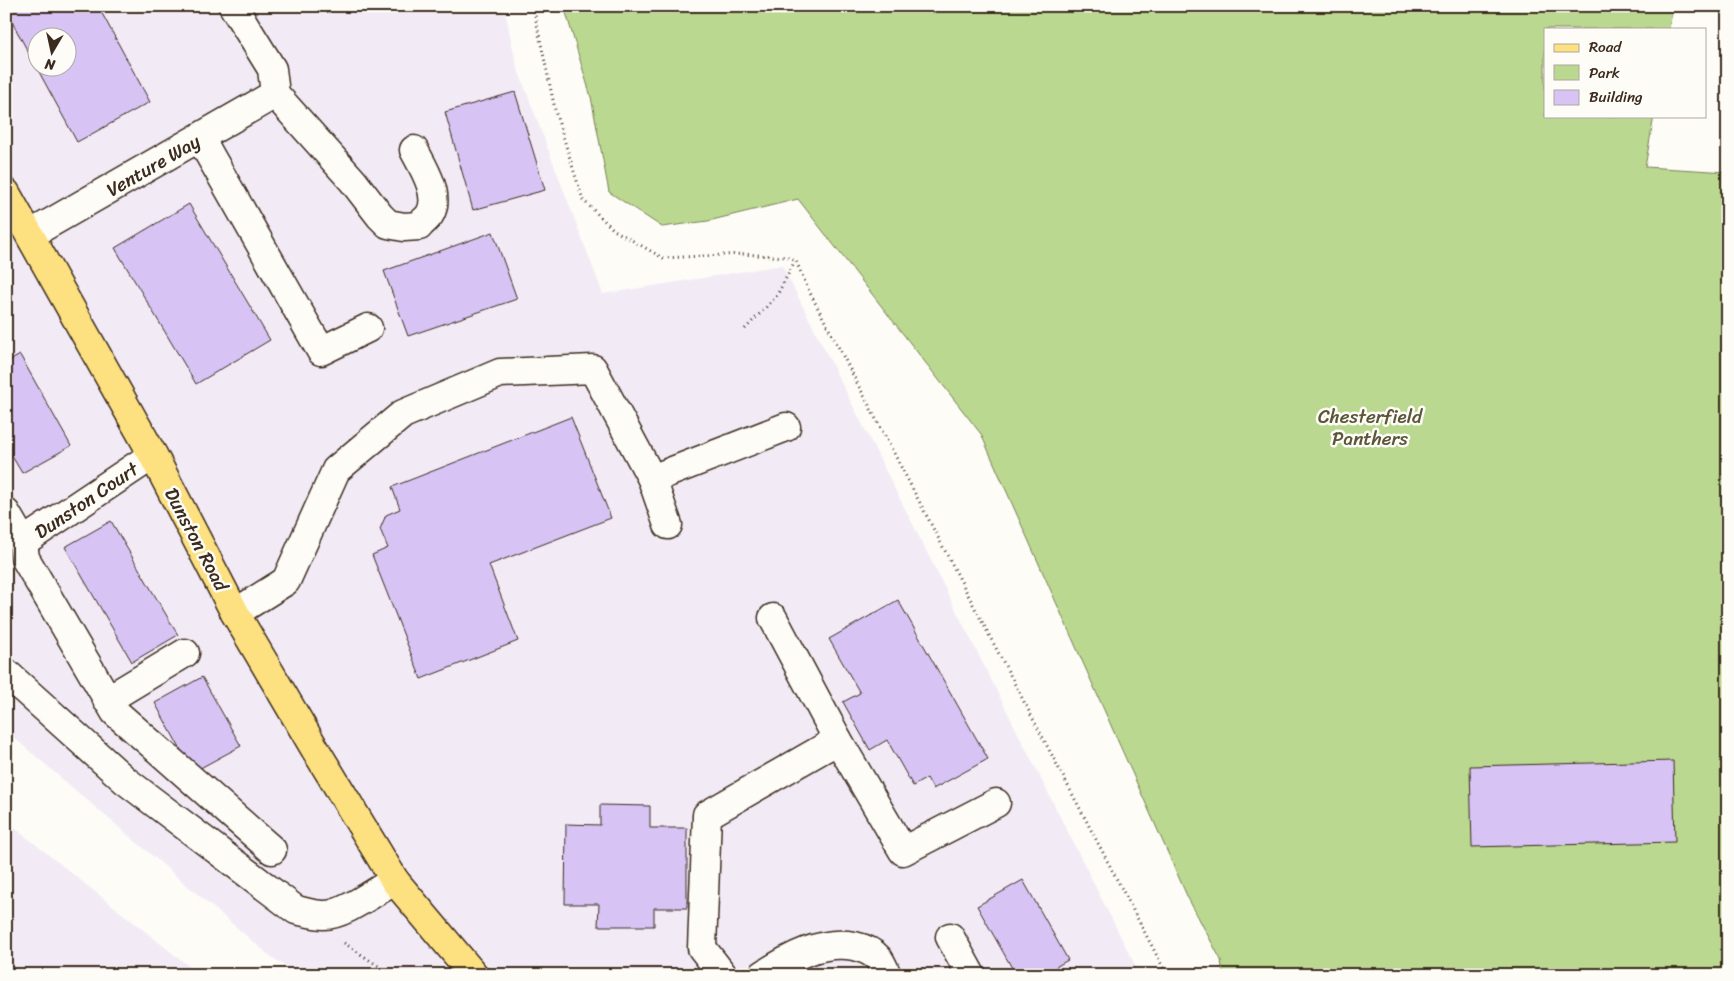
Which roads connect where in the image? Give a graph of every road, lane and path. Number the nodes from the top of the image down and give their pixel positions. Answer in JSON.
{"nodes":[{"id":1,"x":233,"y":6,"type":"edge"},
{"id":2,"x":533,"y":6,"type":"edge"},
{"id":3,"x":275,"y":94,"type":"junction"},
{"id":4,"x":200,"y":138,"type":"junction"},
{"id":5,"x":414,"y":150,"type":"dead end"},
{"id":6,"x":8,"y":199,"type":"edge"},
{"id":7,"x":31,"y":234,"type":"junction"},
{"id":8,"x":796,"y":261,"type":"junction"},
{"id":9,"x":368,"y":328,"type":"dead end"},
{"id":10,"x":746,"y":329,"type":"dead end"},
{"id":11,"x":786,"y":427,"type":"dead end"},
{"id":12,"x":153,"y":455,"type":"junction"},
{"id":13,"x":652,"y":479,"type":"junction"},
{"id":14,"x":6,"y":513,"type":"edge"},
{"id":15,"x":668,"y":525,"type":"dead end"},
{"id":16,"x":24,"y":542,"type":"junction"},
{"id":17,"x":235,"y":613,"type":"junction"},
{"id":18,"x":773,"y":618,"type":"dead end"},
{"id":19,"x":185,"y":653,"type":"dead end"},
{"id":20,"x":6,"y":673,"type":"edge"},
{"id":21,"x":107,"y":700,"type":"junction"},
{"id":22,"x":838,"y":740,"type":"junction"},
{"id":23,"x":996,"y":803,"type":"dead end"},
{"id":24,"x":272,"y":850,"type":"dead end"},
{"id":25,"x":395,"y":881,"type":"junction"},
{"id":26,"x":950,"y":937,"type":"dead end"},
{"id":27,"x":474,"y":975,"type":"edge"},
{"id":28,"x":723,"y":975,"type":"edge"},
{"id":29,"x":764,"y":975,"type":"edge"},
{"id":30,"x":888,"y":975,"type":"edge"},
{"id":31,"x":971,"y":975,"type":"edge"},
{"id":32,"x":1167,"y":975,"type":"edge"}],
"edges":[{"from":1,"to":3,"type":"street"},
{"from":2,"to":8,"type":"path"},
{"from":3,"to":4,"type":"street","name":"Venture Way"},
{"from":3,"to":5,"type":"street"},
{"from":4,"to":7,"type":"street","name":"Venture Way"},
{"from":4,"to":9,"type":"street"},
{"from":6,"to":7,"type":"main road","name":"Dunston Road"},
{"from":7,"to":12,"type":"main road","name":"Dunston Road"},
{"from":8,"to":10,"type":"path"},
{"from":8,"to":32,"type":"path"},
{"from":11,"to":13,"type":"street"},
{"from":12,"to":16,"type":"street","name":"Dunston Court"},
{"from":12,"to":17,"type":"main road","name":"Dunston Road"},
{"from":13,"to":15,"type":"street"},
{"from":13,"to":17,"type":"street"},
{"from":14,"to":16,"type":"street","name":"Dunston Court"},
{"from":16,"to":21,"type":"street"},
{"from":17,"to":25,"type":"main road","name":"Dunston Road"},
{"from":18,"to":22,"type":"street"},
{"from":19,"to":21,"type":"street"},
{"from":20,"to":25,"type":"street"},
{"from":21,"to":24,"type":"street"},
{"from":22,"to":23,"type":"street"},
{"from":22,"to":28,"type":"street"},
{"from":25,"to":27,"type":"main road","name":"Dunston Road"},
{"from":26,"to":31,"type":"street"},
{"from":29,"to":30,"type":"street"}]}
